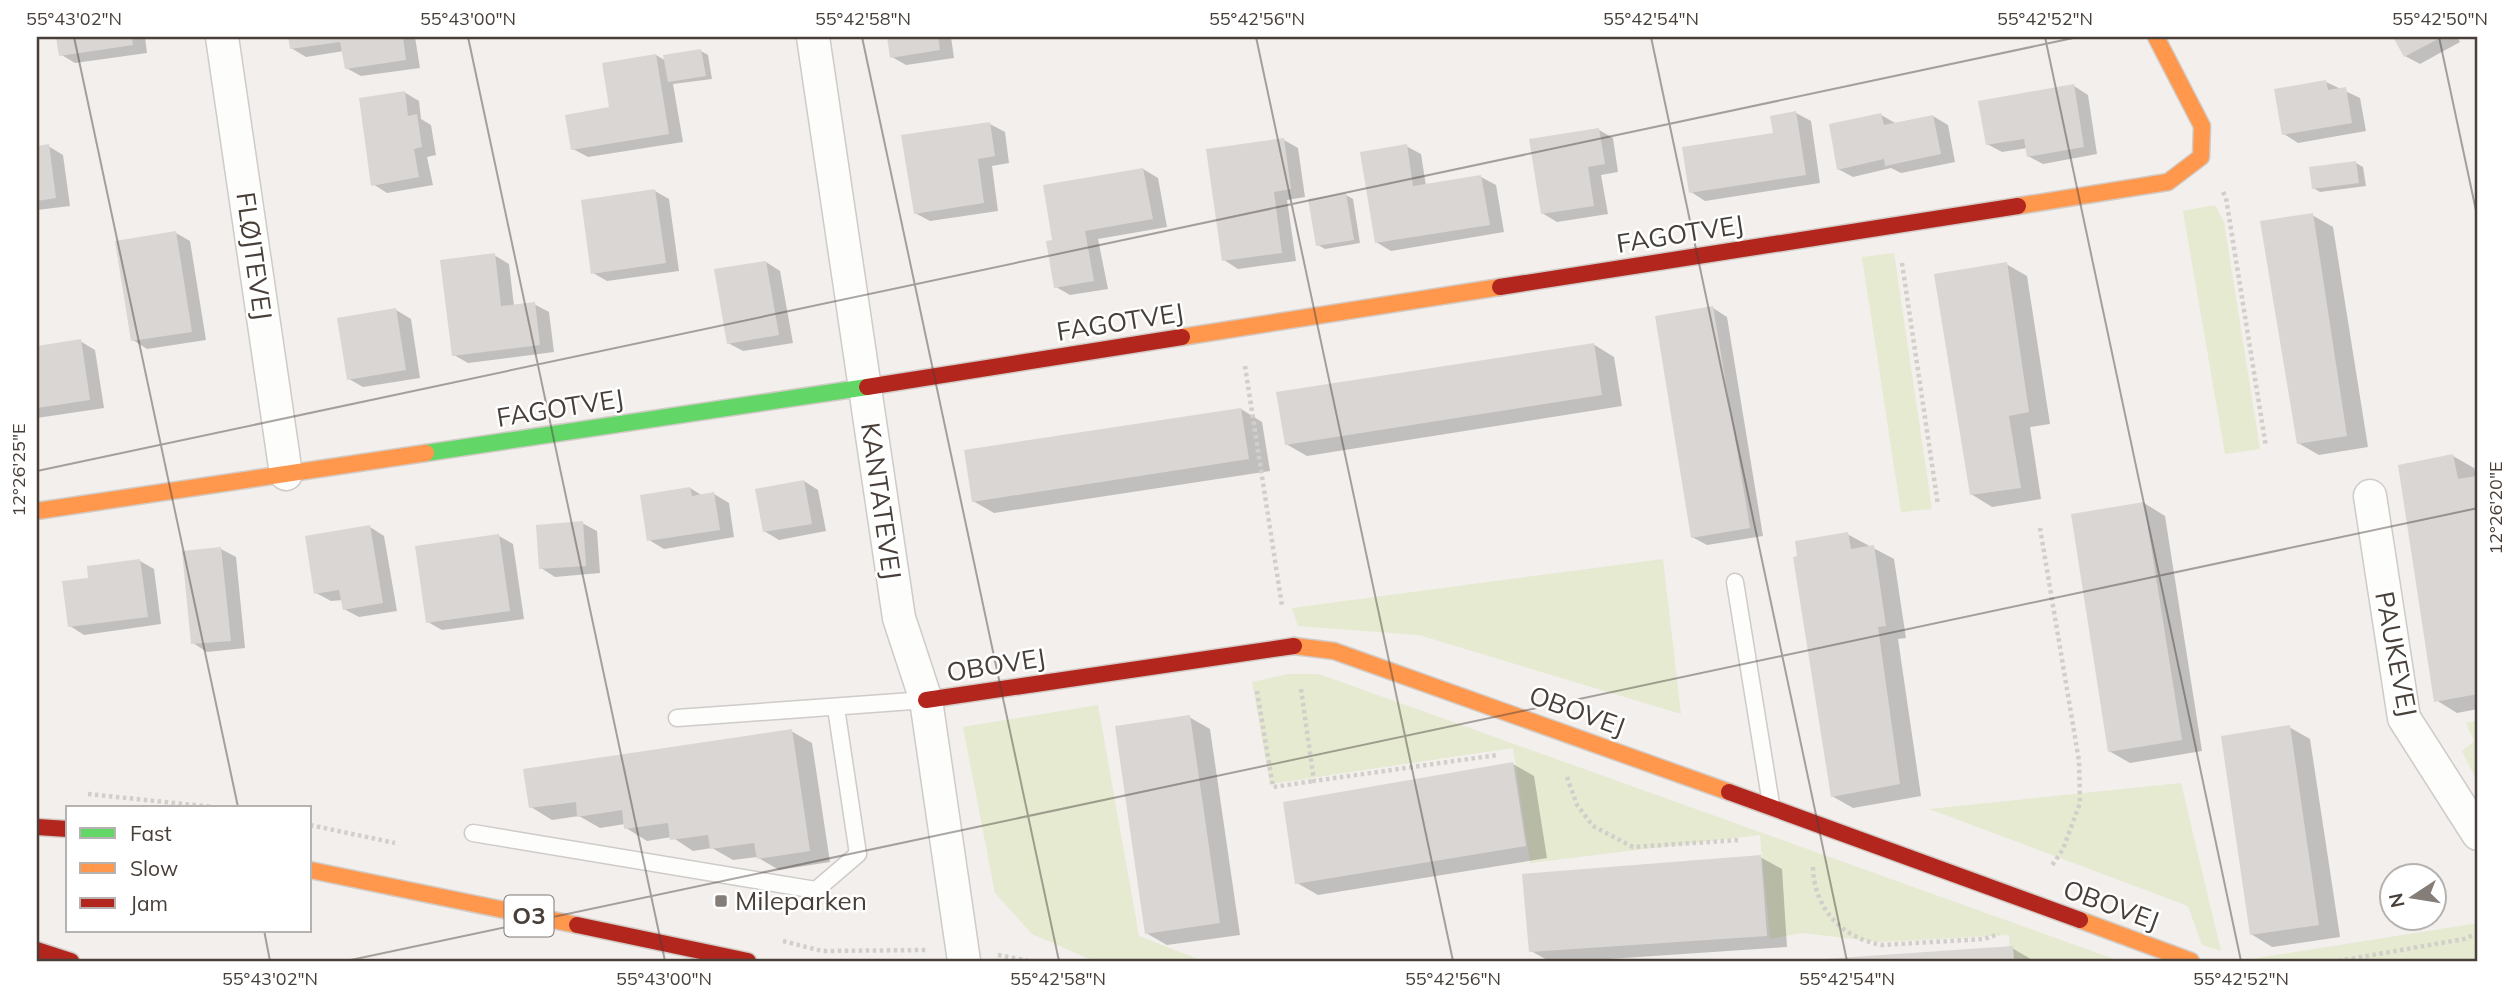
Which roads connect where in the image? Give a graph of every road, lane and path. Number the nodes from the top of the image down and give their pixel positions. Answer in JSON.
{"nodes":[{"id":1,"x":222,"y":37,"type":"edge"},
{"id":2,"x":813,"y":37,"type":"edge"},
{"id":3,"x":2156,"y":37,"type":"edge"},
{"id":4,"x":2201,"y":157,"type":"junction"},
{"id":5,"x":1896,"y":225,"type":"junction"},
{"id":6,"x":1238,"y":327,"type":"junction"},
{"id":7,"x":864,"y":387,"type":"junction"},
{"id":8,"x":2266,"y":447,"type":"dead end"},
{"id":9,"x":286,"y":474,"type":"junction"},
{"id":10,"x":2370,"y":496,"type":"dead end"},
{"id":11,"x":1938,"y":505,"type":"dead end"},
{"id":12,"x":37,"y":511,"type":"edge"},
{"id":13,"x":2040,"y":528,"type":"dead end"},
{"id":14,"x":1735,"y":582,"type":"dead end"},
{"id":15,"x":1292,"y":645,"type":"junction"},
{"id":16,"x":1251,"y":651,"type":"junction"},
{"id":17,"x":926,"y":701,"type":"junction"},
{"id":18,"x":836,"y":708,"type":"junction"},
{"id":19,"x":677,"y":719,"type":"dead end"},
{"id":20,"x":1540,"y":724,"type":"junction"},
{"id":21,"x":1566,"y":733,"type":"junction"},
{"id":22,"x":1314,"y":781,"type":"junction"},
{"id":23,"x":77,"y":792,"type":"dead end"},
{"id":24,"x":1753,"y":800,"type":"junction"},
{"id":25,"x":204,"y":806,"type":"edge"},
{"id":26,"x":1772,"y":807,"type":"junction"},
{"id":27,"x":1821,"y":825,"type":"junction"},
{"id":28,"x":37,"y":827,"type":"edge"},
{"id":29,"x":66,"y":829,"type":"edge"},
{"id":30,"x":473,"y":833,"type":"dead end"},
{"id":31,"x":2478,"y":834,"type":"edge"},
{"id":32,"x":312,"y":870,"type":"edge"},
{"id":33,"x":2027,"y":901,"type":"junction"},
{"id":34,"x":2478,"y":933,"type":"edge"},
{"id":35,"x":37,"y":950,"type":"edge"},
{"id":36,"x":71,"y":961,"type":"edge"},
{"id":37,"x":748,"y":961,"type":"edge"},
{"id":38,"x":964,"y":961,"type":"edge"},
{"id":39,"x":2191,"y":961,"type":"edge"},
{"id":40,"x":2338,"y":961,"type":"edge"}],
"edges":[{"from":1,"to":9,"type":"street","name":"FLØJTEVEJ"},
{"from":2,"to":7,"type":"street","name":"KANTATEVEJ"},
{"from":3,"to":4,"type":"street"},
{"from":4,"to":5,"type":"street","name":"FAGOTVEJ"},
{"from":4,"to":8,"type":"path"},
{"from":5,"to":6,"type":"street","name":"FAGOTVEJ"},
{"from":5,"to":11,"type":"path"},
{"from":6,"to":7,"type":"street","name":"FAGOTVEJ"},
{"from":6,"to":15,"type":"path"},
{"from":7,"to":9,"type":"street","name":"FAGOTVEJ"},
{"from":7,"to":17,"type":"street","name":"KANTATEVEJ"},
{"from":9,"to":12,"type":"street","name":"FAGOTVEJ"},
{"from":10,"to":31,"type":"street","name":"PAUKEVEJ"},
{"from":13,"to":33,"type":"path"},
{"from":14,"to":26,"type":"lane"},
{"from":15,"to":16,"type":"street","name":"OBOVEJ"},
{"from":15,"to":20,"type":"street","name":"OBOVEJ"},
{"from":15,"to":22,"type":"path"},
{"from":16,"to":17,"type":"street","name":"OBOVEJ"},
{"from":16,"to":22,"type":"path"},
{"from":17,"to":18,"type":"lane"},
{"from":17,"to":38,"type":"street","name":"KANTATEVEJ"},
{"from":18,"to":19,"type":"lane"},
{"from":18,"to":30,"type":"lane"},
{"from":20,"to":21,"type":"street","name":"OBOVEJ"},
{"from":20,"to":22,"type":"path"},
{"from":21,"to":24,"type":"street","name":"OBOVEJ"},
{"from":21,"to":24,"type":"path"},
{"from":23,"to":25,"type":"path"},
{"from":24,"to":26,"type":"street","name":"OBOVEJ"},
{"from":26,"to":27,"type":"street","name":"OBOVEJ"},
{"from":27,"to":33,"type":"street","name":"OBOVEJ"},
{"from":27,"to":33,"type":"path"},
{"from":28,"to":29,"type":"street"},
{"from":32,"to":37,"type":"street","number":"O3"},
{"from":33,"to":39,"type":"street","name":"OBOVEJ"},
{"from":34,"to":40,"type":"path"},
{"from":35,"to":36,"type":"street"}]}
